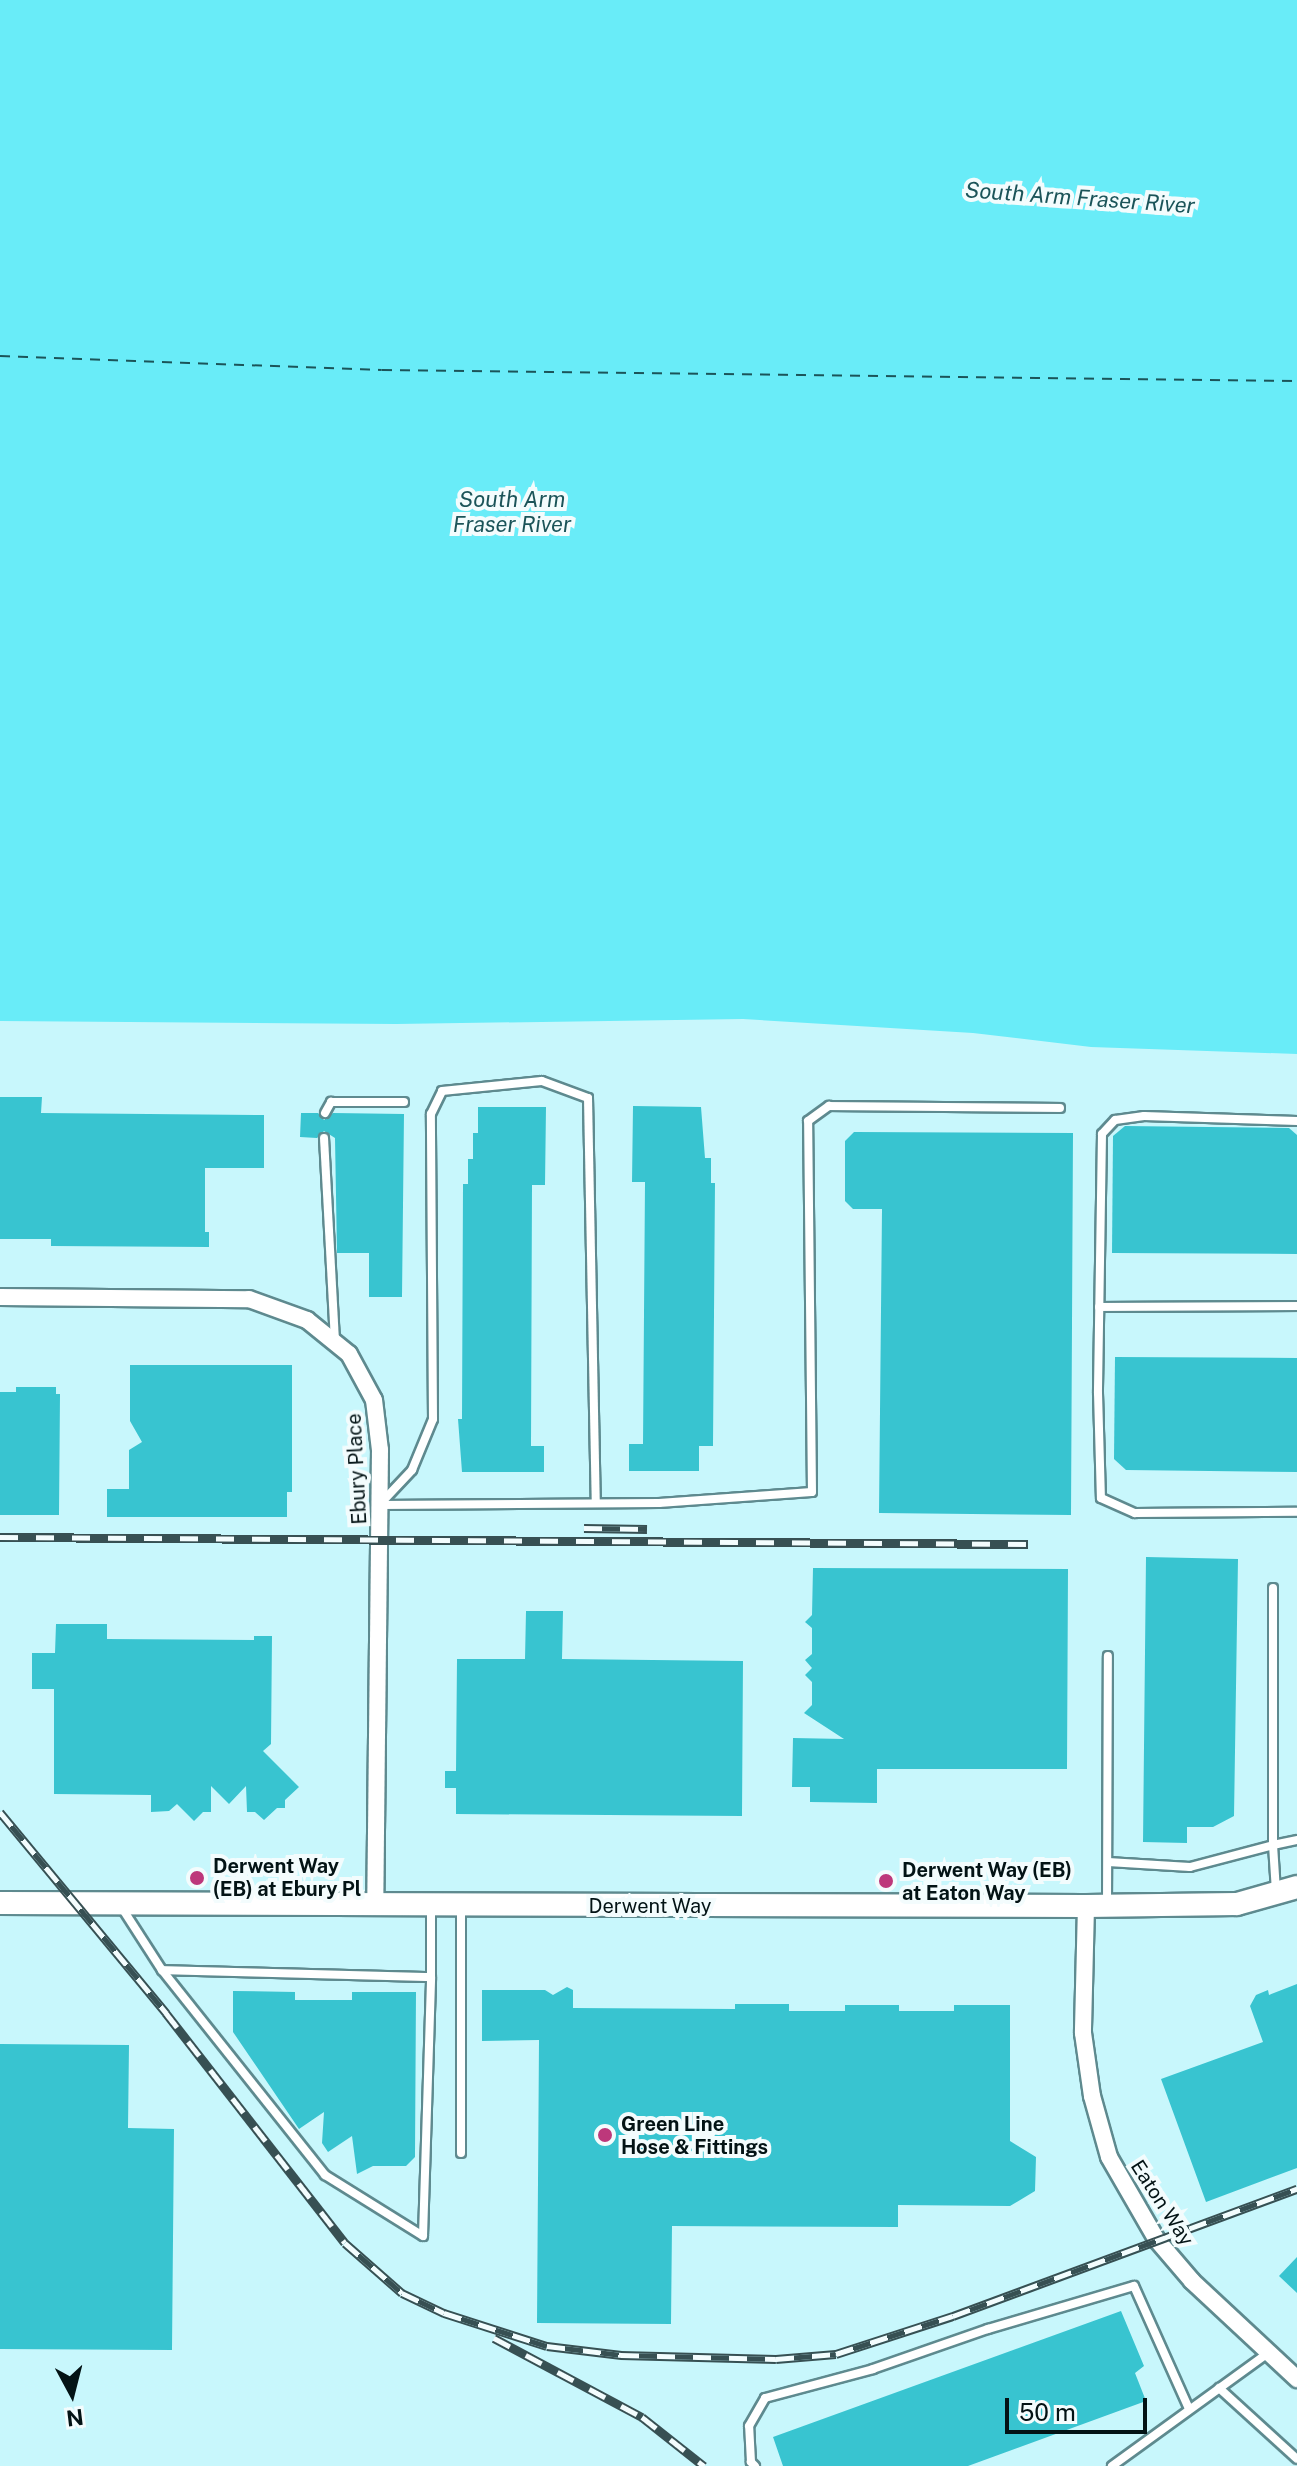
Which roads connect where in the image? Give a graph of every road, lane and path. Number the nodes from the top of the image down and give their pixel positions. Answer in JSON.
{"nodes":[{"id":1,"x":404,"y":1102,"type":"dead end"},
{"id":2,"x":1060,"y":1108,"type":"dead end"},
{"id":3,"x":325,"y":1113,"type":"dead end"},
{"id":4,"x":1297,"y":1121,"type":"edge"},
{"id":5,"x":324,"y":1138,"type":"dead end"},
{"id":6,"x":0,"y":1297,"type":"edge"},
{"id":7,"x":1297,"y":1306,"type":"edge"},
{"id":8,"x":1099,"y":1307,"type":"junction"},
{"id":9,"x":335,"y":1343,"type":"junction"},
{"id":10,"x":596,"y":1503,"type":"junction"},
{"id":11,"x":379,"y":1505,"type":"junction"},
{"id":12,"x":1297,"y":1512,"type":"edge"},
{"id":13,"x":1273,"y":1588,"type":"dead end"},
{"id":14,"x":1108,"y":1656,"type":"dead end"},
{"id":15,"x":1297,"y":1840,"type":"edge"},
{"id":16,"x":1273,"y":1845,"type":"junction"},
{"id":17,"x":1108,"y":1862,"type":"junction"},
{"id":18,"x":1286,"y":1890,"type":"edge"},
{"id":19,"x":0,"y":1903,"type":"edge"},
{"id":20,"x":119,"y":1904,"type":"junction"},
{"id":21,"x":431,"y":1905,"type":"junction"},
{"id":22,"x":375,"y":1906,"type":"junction"},
{"id":23,"x":461,"y":1906,"type":"junction"},
{"id":24,"x":1096,"y":1906,"type":"junction"},
{"id":25,"x":162,"y":1970,"type":"junction"},
{"id":26,"x":431,"y":1977,"type":"junction"},
{"id":27,"x":461,"y":2153,"type":"dead end"},
{"id":28,"x":1268,"y":2352,"type":"junction"},
{"id":29,"x":1297,"y":2379,"type":"edge"},
{"id":30,"x":1219,"y":2388,"type":"junction"},
{"id":31,"x":1189,"y":2409,"type":"junction"},
{"id":32,"x":1297,"y":2459,"type":"edge"},
{"id":33,"x":755,"y":2466,"type":"edge"},
{"id":34,"x":1112,"y":2466,"type":"edge"}],
"edges":[{"from":1,"to":3,"type":"lane"},
{"from":2,"to":10,"type":"lane"},
{"from":4,"to":8,"type":"lane"},
{"from":5,"to":9,"type":"lane"},
{"from":6,"to":9,"type":"street","name":"Ebury Place"},
{"from":7,"to":8,"type":"lane"},
{"from":8,"to":12,"type":"lane"},
{"from":9,"to":11,"type":"street","name":"Ebury Place"},
{"from":10,"to":11,"type":"lane"},
{"from":10,"to":11,"type":"lane"},
{"from":11,"to":22,"type":"street","name":"Ebury Place"},
{"from":13,"to":16,"type":"lane"},
{"from":14,"to":17,"type":"lane"},
{"from":15,"to":16,"type":"lane"},
{"from":16,"to":17,"type":"lane"},
{"from":16,"to":18,"type":"lane"},
{"from":17,"to":24,"type":"lane"},
{"from":18,"to":24,"type":"street","name":"Derwent Way"},
{"from":19,"to":20,"type":"street","name":"Derwent Way"},
{"from":20,"to":22,"type":"street","name":"Derwent Way"},
{"from":20,"to":25,"type":"lane"},
{"from":21,"to":22,"type":"street","name":"Derwent Way"},
{"from":21,"to":23,"type":"street","name":"Derwent Way"},
{"from":21,"to":26,"type":"lane"},
{"from":23,"to":24,"type":"street","name":"Derwent Way"},
{"from":23,"to":27,"type":"lane"},
{"from":24,"to":28,"type":"street","name":"Eaton Way"},
{"from":25,"to":26,"type":"lane"},
{"from":25,"to":26,"type":"lane"},
{"from":28,"to":29,"type":"street","name":"Eaton Way"},
{"from":28,"to":30,"type":"lane"},
{"from":30,"to":31,"type":"lane"},
{"from":30,"to":32,"type":"lane"},
{"from":31,"to":33,"type":"lane"},
{"from":31,"to":34,"type":"lane"}]}
